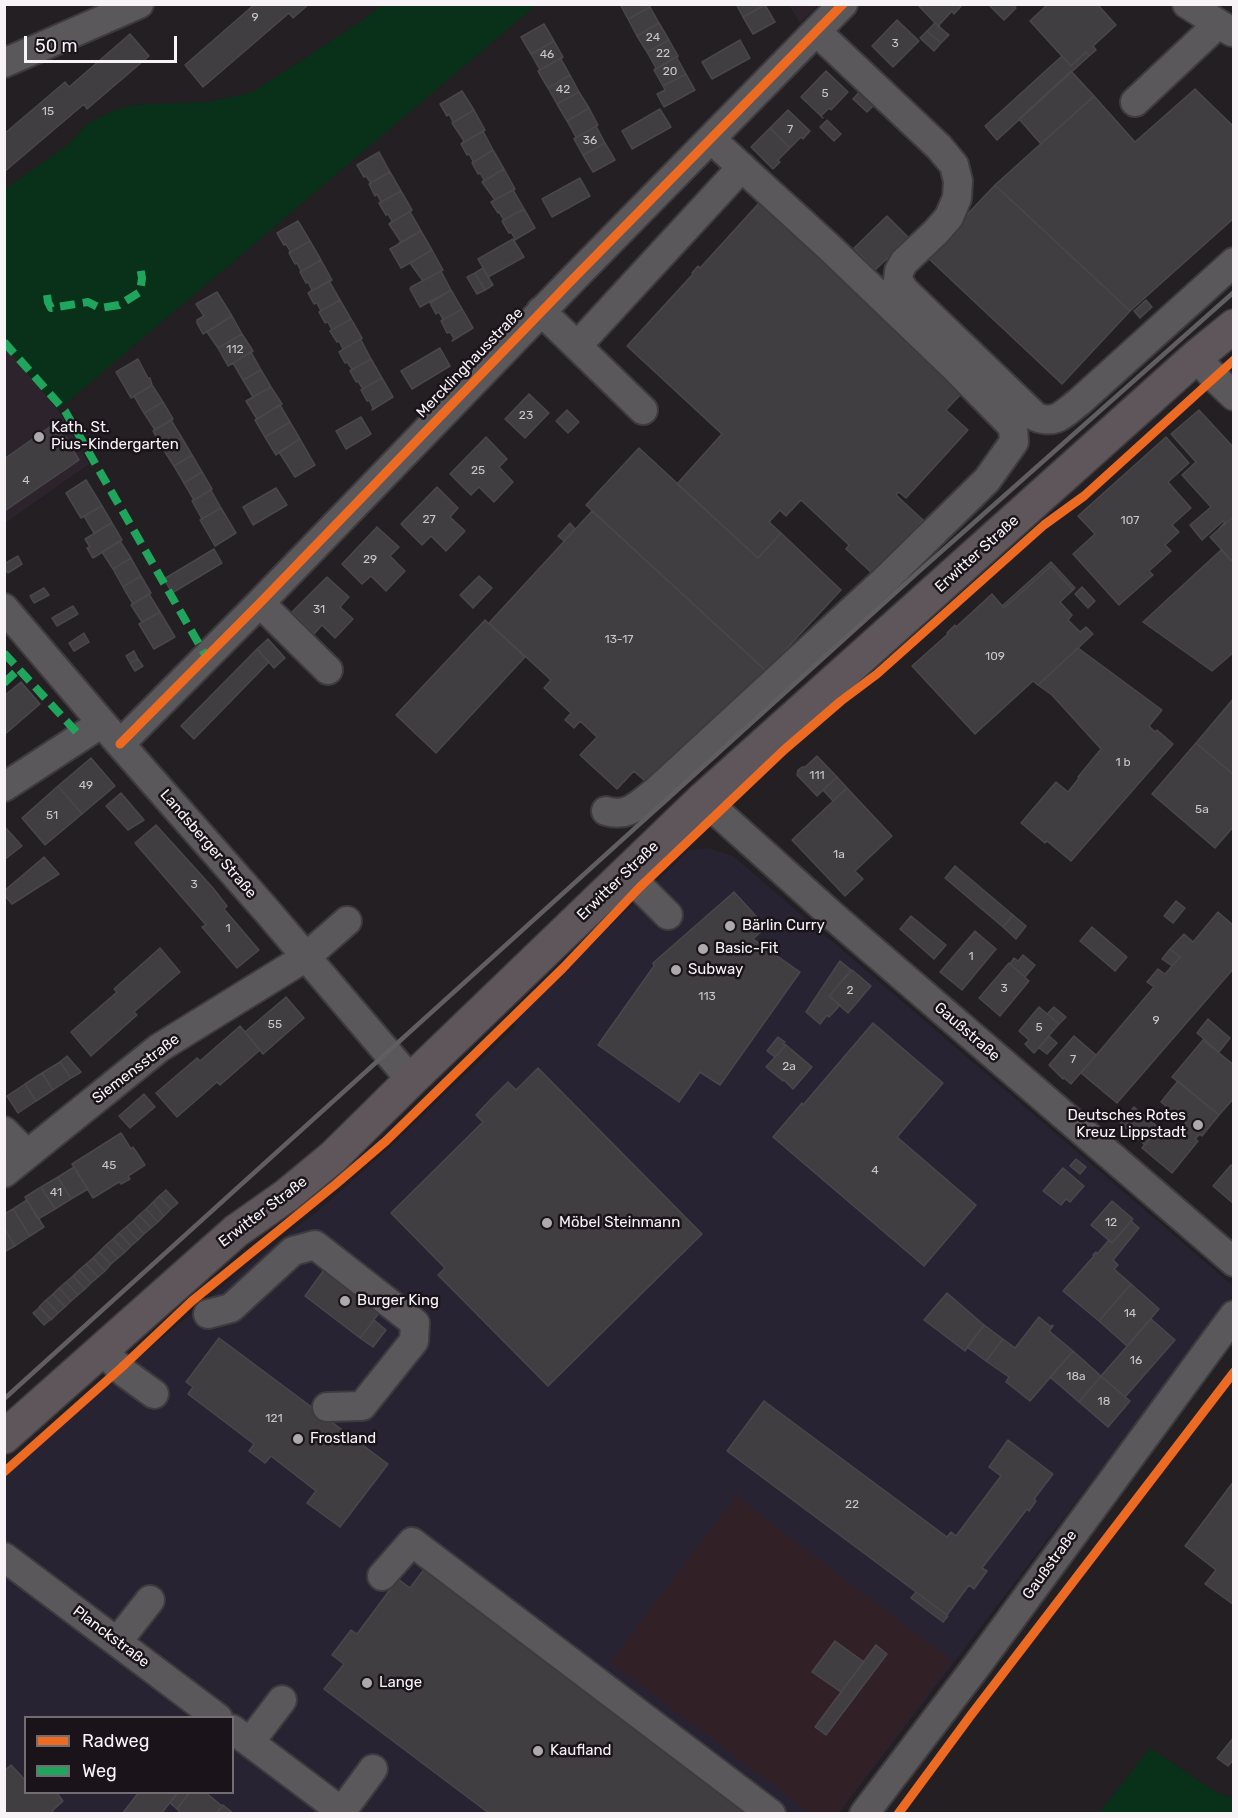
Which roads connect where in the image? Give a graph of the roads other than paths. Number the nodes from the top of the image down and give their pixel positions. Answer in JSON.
{"nodes":[{"id":1,"x":139,"y":4,"type":"edge"},
{"id":2,"x":843,"y":4,"type":"edge"},
{"id":3,"x":1187,"y":4,"type":"edge"},
{"id":4,"x":1226,"y":28,"type":"edge"},
{"id":5,"x":817,"y":32,"type":"junction"},
{"id":6,"x":4,"y":63,"type":"edge"},
{"id":7,"x":1135,"y":102,"type":"dead end"},
{"id":8,"x":711,"y":139,"type":"junction"},
{"id":9,"x":742,"y":167,"type":"junction"},
{"id":10,"x":1233,"y":262,"type":"edge"},
{"id":11,"x":541,"y":311,"type":"junction"},
{"id":12,"x":1233,"y":326,"type":"edge"},
{"id":13,"x":577,"y":345,"type":"junction"},
{"id":14,"x":1196,"y":357,"type":"junction"},
{"id":15,"x":1233,"y":396,"type":"edge"},
{"id":16,"x":643,"y":410,"type":"dead end"},
{"id":17,"x":260,"y":603,"type":"junction"},
{"id":18,"x":4,"y":608,"type":"edge"},
{"id":19,"x":328,"y":670,"type":"dead end"},
{"id":20,"x":111,"y":733,"type":"junction"},
{"id":21,"x":4,"y":787,"type":"edge"},
{"id":22,"x":703,"y":799,"type":"junction"},
{"id":23,"x":606,"y":811,"type":"dead end"},
{"id":24,"x":626,"y":873,"type":"junction"},
{"id":25,"x":668,"y":915,"type":"dead end"},
{"id":26,"x":347,"y":921,"type":"dead end"},
{"id":27,"x":306,"y":957,"type":"junction"},
{"id":28,"x":411,"y":1080,"type":"junction"},
{"id":29,"x":4,"y":1131,"type":"edge"},
{"id":30,"x":27,"y":1154,"type":"junction"},
{"id":31,"x":4,"y":1173,"type":"edge"},
{"id":32,"x":1233,"y":1262,"type":"edge"},
{"id":33,"x":176,"y":1284,"type":"junction"},
{"id":34,"x":1233,"y":1315,"type":"edge"},
{"id":35,"x":101,"y":1349,"type":"junction"},
{"id":36,"x":154,"y":1394,"type":"dead end"},
{"id":37,"x":327,"y":1407,"type":"dead end"},
{"id":38,"x":4,"y":1437,"type":"edge"},
{"id":39,"x":4,"y":1557,"type":"edge"},
{"id":40,"x":382,"y":1576,"type":"dead end"},
{"id":41,"x":150,"y":1600,"type":"dead end"},
{"id":42,"x":117,"y":1642,"type":"junction"},
{"id":43,"x":282,"y":1700,"type":"dead end"},
{"id":44,"x":215,"y":1716,"type":"edge"},
{"id":45,"x":242,"y":1735,"type":"edge"},
{"id":46,"x":373,"y":1769,"type":"dead end"},
{"id":47,"x":344,"y":1812,"type":"edge"},
{"id":48,"x":771,"y":1814,"type":"edge"},
{"id":49,"x":864,"y":1814,"type":"edge"}],
"edges":[{"from":1,"to":6,"type":"street"},
{"from":2,"to":5,"type":"street","name":"Mercklinghausstraße"},
{"from":3,"to":4,"type":"street"},
{"from":4,"to":7,"type":"street"},
{"from":5,"to":8,"type":"street","name":"Mercklinghausstraße"},
{"from":5,"to":10,"type":"street"},
{"from":8,"to":9,"type":"street"},
{"from":8,"to":11,"type":"street","name":"Mercklinghausstraße"},
{"from":9,"to":13,"type":"street"},
{"from":9,"to":23,"type":"street"},
{"from":11,"to":13,"type":"street"},
{"from":11,"to":17,"type":"street","name":"Mercklinghausstraße"},
{"from":12,"to":14,"type":"main road","name":"Erwitter Straße"},
{"from":13,"to":16,"type":"street"},
{"from":14,"to":15,"type":"street"},
{"from":14,"to":22,"type":"main road","name":"Erwitter Straße"},
{"from":17,"to":19,"type":"street"},
{"from":17,"to":20,"type":"street","name":"Mercklinghausstraße"},
{"from":18,"to":20,"type":"street","name":"Landsberger Straße"},
{"from":20,"to":21,"type":"street","name":"Mercklinghausstraße"},
{"from":20,"to":27,"type":"street","name":"Landsberger Straße"},
{"from":22,"to":24,"type":"main road","name":"Erwitter Straße"},
{"from":22,"to":32,"type":"street","name":"Gaußstraße"},
{"from":24,"to":25,"type":"street"},
{"from":24,"to":28,"type":"main road","name":"Erwitter Straße"},
{"from":26,"to":27,"type":"street","name":"Siemensstraße"},
{"from":27,"to":28,"type":"street","name":"Landsberger Straße"},
{"from":27,"to":30,"type":"street","name":"Siemensstraße"},
{"from":28,"to":33,"type":"main road","name":"Erwitter Straße"},
{"from":29,"to":30,"type":"street"},
{"from":30,"to":31,"type":"street","name":"Siemensstraße"},
{"from":33,"to":35,"type":"main road","name":"Erwitter Straße"},
{"from":33,"to":37,"type":"street"},
{"from":34,"to":49,"type":"street","name":"Gaußstraße"},
{"from":35,"to":36,"type":"street"},
{"from":35,"to":38,"type":"main road","name":"Erwitter Straße"},
{"from":39,"to":42,"type":"street","name":"Planckstraße"},
{"from":40,"to":48,"type":"street"},
{"from":41,"to":42,"type":"street"},
{"from":42,"to":44,"type":"street","name":"Planckstraße"},
{"from":43,"to":45,"type":"street"},
{"from":45,"to":47,"type":"street"},
{"from":46,"to":47,"type":"street"}]}
